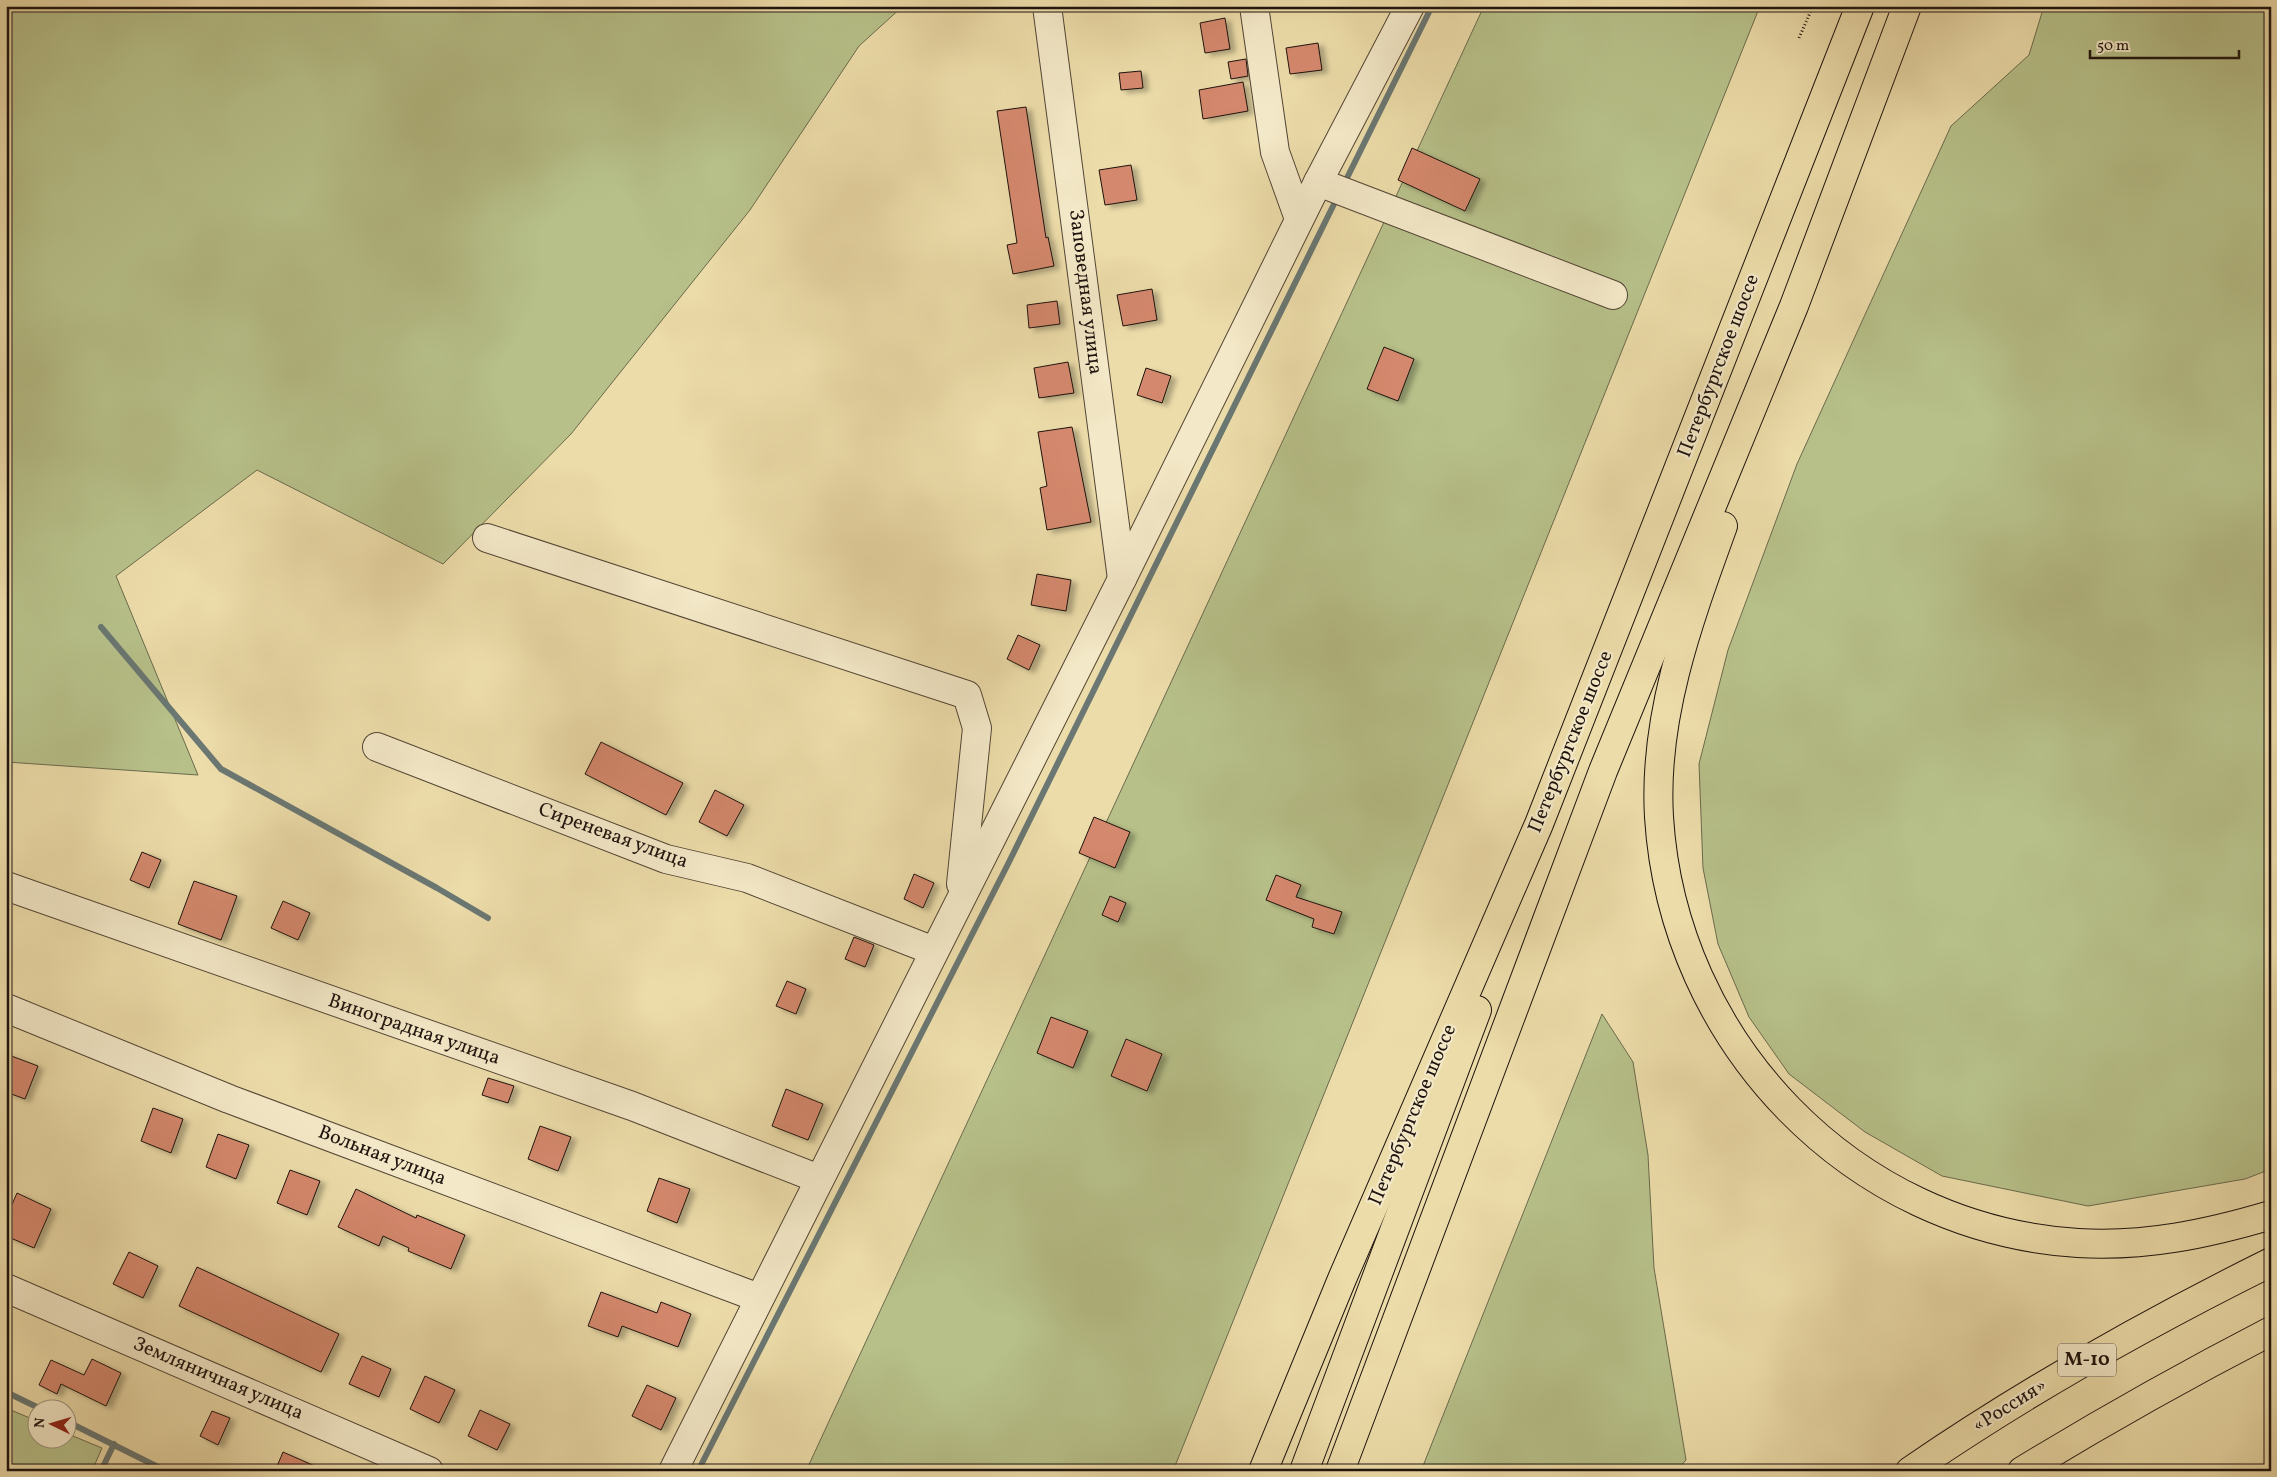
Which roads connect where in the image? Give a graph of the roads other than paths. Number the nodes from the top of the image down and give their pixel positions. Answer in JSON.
{"nodes":[{"id":1,"x":1047,"y":6,"type":"edge"},
{"id":2,"x":1254,"y":6,"type":"edge"},
{"id":3,"x":1410,"y":6,"type":"edge"},
{"id":4,"x":1860,"y":6,"type":"edge"},
{"id":5,"x":1908,"y":6,"type":"edge"},
{"id":6,"x":1333,"y":188,"type":"junction"},
{"id":7,"x":1300,"y":219,"type":"junction"},
{"id":8,"x":1613,"y":295,"type":"dead end"},
{"id":9,"x":1794,"y":306,"type":"junction"},
{"id":10,"x":487,"y":538,"type":"dead end"},
{"id":11,"x":1122,"y":579,"type":"junction"},
{"id":12,"x":378,"y":747,"type":"dead end"},
{"id":13,"x":1539,"y":824,"type":"junction"},
{"id":14,"x":6,"y":886,"type":"edge"},
{"id":15,"x":960,"y":901,"type":"junction"},
{"id":16,"x":934,"y":950,"type":"junction"},
{"id":17,"x":6,"y":1008,"type":"edge"},
{"id":18,"x":819,"y":1179,"type":"junction"},
{"id":19,"x":2271,"y":1214,"type":"edge"},
{"id":20,"x":2271,"y":1262,"type":"edge"},
{"id":21,"x":6,"y":1288,"type":"edge"},
{"id":22,"x":759,"y":1298,"type":"junction"},
{"id":23,"x":2271,"y":1331,"type":"edge"},
{"id":24,"x":430,"y":1471,"type":"edge"},
{"id":25,"x":673,"y":1471,"type":"edge"},
{"id":26,"x":1263,"y":1471,"type":"edge"},
{"id":27,"x":1304,"y":1471,"type":"edge"},
{"id":28,"x":1340,"y":1471,"type":"edge"},
{"id":29,"x":1910,"y":1471,"type":"edge"},
{"id":30,"x":2022,"y":1471,"type":"edge"}],
"edges":[{"from":1,"to":11,"type":"street","name":"Заповедная улица"},
{"from":2,"to":7,"type":"street"},
{"from":3,"to":6,"type":"street"},
{"from":4,"to":13,"type":"main road","name":"Петербургское шоссе"},
{"from":5,"to":9,"type":"main road","name":"Петербургское шоссе"},
{"from":6,"to":7,"type":"street"},
{"from":6,"to":8,"type":"street"},
{"from":7,"to":11,"type":"street"},
{"from":9,"to":19,"type":"main road"},
{"from":9,"to":28,"type":"main road","name":"Петербургское шоссе"},
{"from":10,"to":15,"type":"street"},
{"from":11,"to":15,"type":"street"},
{"from":12,"to":16,"type":"street","name":"Сиреневая улица"},
{"from":13,"to":26,"type":"main road","name":"Петербургское шоссе"},
{"from":13,"to":27,"type":"main road"},
{"from":14,"to":18,"type":"street","name":"Виноградная улица"},
{"from":15,"to":16,"type":"street"},
{"from":16,"to":18,"type":"street"},
{"from":17,"to":22,"type":"street","name":"Вольная улица"},
{"from":18,"to":22,"type":"street"},
{"from":20,"to":29,"type":"main road","name":"«Россия»","number":"М-10"},
{"from":21,"to":24,"type":"street","name":"Земляничная улица"},
{"from":22,"to":25,"type":"street"},
{"from":23,"to":30,"type":"main road"}]}
